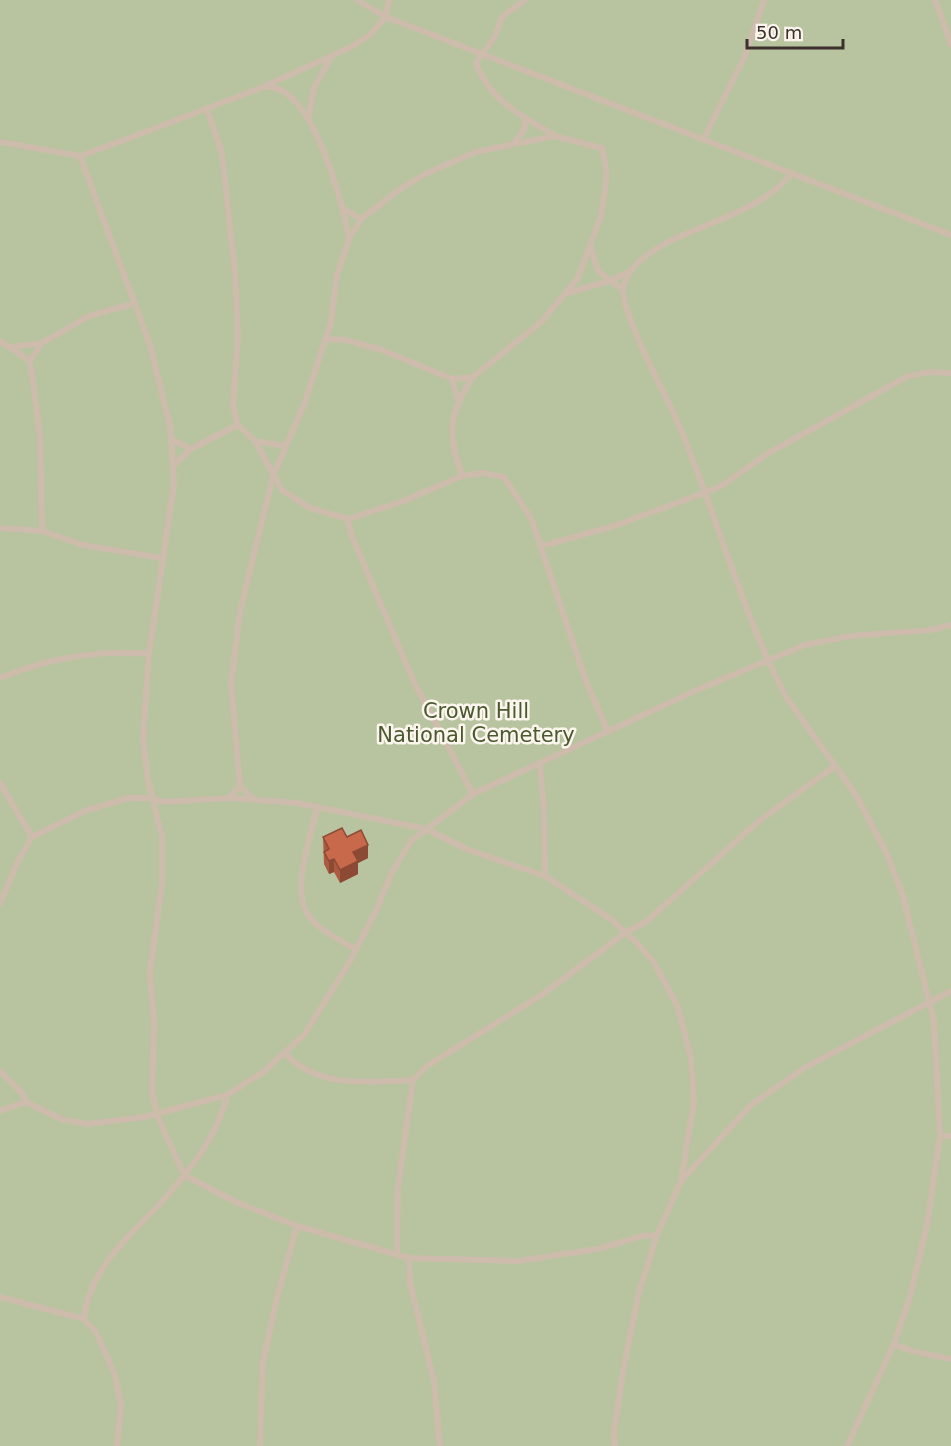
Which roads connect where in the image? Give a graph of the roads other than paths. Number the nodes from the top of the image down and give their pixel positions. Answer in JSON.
{"nodes":[{"id":1,"x":357,"y":0,"type":"edge"},
{"id":2,"x":389,"y":0,"type":"edge"},
{"id":3,"x":525,"y":0,"type":"edge"},
{"id":4,"x":764,"y":0,"type":"edge"},
{"id":5,"x":934,"y":0,"type":"edge"},
{"id":6,"x":386,"y":17,"type":"junction"},
{"id":7,"x":951,"y":44,"type":"edge"},
{"id":8,"x":484,"y":53,"type":"junction"},
{"id":9,"x":331,"y":57,"type":"junction"},
{"id":10,"x":263,"y":87,"type":"junction"},
{"id":11,"x":207,"y":109,"type":"junction"},
{"id":12,"x":524,"y":117,"type":"junction"},
{"id":13,"x":309,"y":118,"type":"junction"},
{"id":14,"x":555,"y":136,"type":"junction"},
{"id":15,"x":704,"y":138,"type":"junction"},
{"id":16,"x":0,"y":142,"type":"edge"},
{"id":17,"x":514,"y":143,"type":"junction"},
{"id":18,"x":80,"y":156,"type":"junction"},
{"id":19,"x":792,"y":173,"type":"junction"},
{"id":20,"x":344,"y":209,"type":"junction"},
{"id":21,"x":361,"y":219,"type":"junction"},
{"id":22,"x":951,"y":235,"type":"edge"},
{"id":23,"x":349,"y":239,"type":"junction"},
{"id":24,"x":590,"y":244,"type":"junction"},
{"id":25,"x":630,"y":271,"type":"junction"},
{"id":26,"x":609,"y":281,"type":"junction"},
{"id":27,"x":622,"y":289,"type":"junction"},
{"id":28,"x":563,"y":294,"type":"junction"},
{"id":29,"x":135,"y":303,"type":"junction"},
{"id":30,"x":326,"y":339,"type":"junction"},
{"id":31,"x":0,"y":341,"type":"edge"},
{"id":32,"x":42,"y":343,"type":"junction"},
{"id":33,"x":12,"y":347,"type":"junction"},
{"id":34,"x":30,"y":361,"type":"junction"},
{"id":35,"x":951,"y":373,"type":"edge"},
{"id":36,"x":473,"y":376,"type":"junction"},
{"id":37,"x":452,"y":379,"type":"junction"},
{"id":38,"x":458,"y":400,"type":"junction"},
{"id":39,"x":238,"y":425,"type":"junction"},
{"id":40,"x":171,"y":439,"type":"junction"},
{"id":41,"x":255,"y":441,"type":"junction"},
{"id":42,"x":285,"y":446,"type":"junction"},
{"id":43,"x":191,"y":449,"type":"junction"},
{"id":44,"x":173,"y":465,"type":"junction"},
{"id":45,"x":273,"y":476,"type":"junction"},
{"id":46,"x":462,"y":476,"type":"junction"},
{"id":47,"x":282,"y":490,"type":"junction"},
{"id":48,"x":704,"y":494,"type":"junction"},
{"id":49,"x":269,"y":495,"type":"junction"},
{"id":50,"x":348,"y":519,"type":"junction"},
{"id":51,"x":0,"y":528,"type":"edge"},
{"id":52,"x":42,"y":531,"type":"junction"},
{"id":53,"x":542,"y":546,"type":"junction"},
{"id":54,"x":161,"y":558,"type":"junction"},
{"id":55,"x":951,"y":625,"type":"edge"},
{"id":56,"x":149,"y":654,"type":"junction"},
{"id":57,"x":768,"y":660,"type":"junction"},
{"id":58,"x":0,"y":678,"type":"edge"},
{"id":59,"x":608,"y":732,"type":"junction"},
{"id":60,"x":540,"y":763,"type":"junction"},
{"id":61,"x":835,"y":766,"type":"junction"},
{"id":62,"x":0,"y":783,"type":"edge"},
{"id":63,"x":240,"y":786,"type":"junction"},
{"id":64,"x":473,"y":794,"type":"junction"},
{"id":65,"x":151,"y":798,"type":"junction"},
{"id":66,"x":229,"y":798,"type":"junction"},
{"id":67,"x":253,"y":799,"type":"junction"},
{"id":68,"x":317,"y":808,"type":"junction"},
{"id":69,"x":426,"y":829,"type":"junction"},
{"id":70,"x":32,"y":837,"type":"junction"},
{"id":71,"x":545,"y":876,"type":"junction"},
{"id":72,"x":0,"y":904,"type":"edge"},
{"id":73,"x":625,"y":933,"type":"junction"},
{"id":74,"x":355,"y":949,"type":"junction"},
{"id":75,"x":951,"y":991,"type":"edge"},
{"id":76,"x":930,"y":1001,"type":"junction"},
{"id":77,"x":285,"y":1053,"type":"junction"},
{"id":78,"x":0,"y":1071,"type":"edge"},
{"id":79,"x":413,"y":1080,"type":"junction"},
{"id":80,"x":227,"y":1095,"type":"junction"},
{"id":81,"x":26,"y":1102,"type":"junction"},
{"id":82,"x":0,"y":1111,"type":"edge"},
{"id":83,"x":157,"y":1114,"type":"junction"},
{"id":84,"x":940,"y":1136,"type":"junction"},
{"id":85,"x":951,"y":1136,"type":"edge"},
{"id":86,"x":184,"y":1175,"type":"junction"},
{"id":87,"x":681,"y":1181,"type":"junction"},
{"id":88,"x":297,"y":1226,"type":"junction"},
{"id":89,"x":657,"y":1235,"type":"junction"},
{"id":90,"x":397,"y":1253,"type":"junction"},
{"id":91,"x":409,"y":1258,"type":"junction"},
{"id":92,"x":0,"y":1297,"type":"edge"},
{"id":93,"x":84,"y":1318,"type":"junction"},
{"id":94,"x":894,"y":1344,"type":"junction"},
{"id":95,"x":951,"y":1359,"type":"edge"},
{"id":96,"x":117,"y":1446,"type":"edge"},
{"id":97,"x":260,"y":1446,"type":"edge"},
{"id":98,"x":440,"y":1446,"type":"edge"},
{"id":99,"x":615,"y":1446,"type":"edge"},
{"id":100,"x":847,"y":1446,"type":"edge"}],
"edges":[{"from":1,"to":6,"type":"lane"},
{"from":2,"to":6,"type":"lane"},
{"from":3,"to":8,"type":"lane"},
{"from":4,"to":15,"type":"lane"},
{"from":5,"to":7,"type":"lane"},
{"from":6,"to":8,"type":"lane"},
{"from":6,"to":9,"type":"lane"},
{"from":8,"to":12,"type":"lane"},
{"from":8,"to":15,"type":"lane"},
{"from":9,"to":10,"type":"lane"},
{"from":9,"to":13,"type":"lane"},
{"from":10,"to":11,"type":"lane"},
{"from":10,"to":13,"type":"lane"},
{"from":11,"to":18,"type":"lane"},
{"from":11,"to":39,"type":"lane"},
{"from":12,"to":14,"type":"lane"},
{"from":12,"to":17,"type":"lane"},
{"from":13,"to":20,"type":"lane"},
{"from":14,"to":17,"type":"lane"},
{"from":14,"to":24,"type":"lane"},
{"from":15,"to":19,"type":"lane"},
{"from":16,"to":18,"type":"lane"},
{"from":17,"to":21,"type":"lane"},
{"from":18,"to":29,"type":"lane"},
{"from":19,"to":22,"type":"lane"},
{"from":19,"to":25,"type":"lane"},
{"from":20,"to":21,"type":"lane"},
{"from":20,"to":23,"type":"lane"},
{"from":21,"to":23,"type":"lane"},
{"from":23,"to":30,"type":"lane"},
{"from":24,"to":26,"type":"lane"},
{"from":24,"to":28,"type":"lane"},
{"from":25,"to":26,"type":"lane"},
{"from":25,"to":27,"type":"lane"},
{"from":26,"to":27,"type":"lane"},
{"from":26,"to":28,"type":"lane"},
{"from":27,"to":48,"type":"lane"},
{"from":28,"to":36,"type":"lane"},
{"from":29,"to":32,"type":"lane"},
{"from":29,"to":40,"type":"lane"},
{"from":30,"to":37,"type":"lane"},
{"from":30,"to":42,"type":"lane"},
{"from":31,"to":33,"type":"lane"},
{"from":32,"to":33,"type":"lane"},
{"from":32,"to":34,"type":"lane"},
{"from":33,"to":34,"type":"lane"},
{"from":34,"to":52,"type":"lane"},
{"from":35,"to":48,"type":"lane"},
{"from":36,"to":37,"type":"lane"},
{"from":36,"to":38,"type":"lane"},
{"from":37,"to":38,"type":"lane"},
{"from":38,"to":46,"type":"lane"},
{"from":39,"to":41,"type":"lane"},
{"from":39,"to":43,"type":"lane"},
{"from":40,"to":43,"type":"lane"},
{"from":40,"to":44,"type":"lane"},
{"from":41,"to":42,"type":"lane"},
{"from":41,"to":45,"type":"lane"},
{"from":42,"to":45,"type":"lane"},
{"from":43,"to":44,"type":"lane"},
{"from":44,"to":54,"type":"lane"},
{"from":45,"to":47,"type":"lane"},
{"from":45,"to":49,"type":"lane"},
{"from":46,"to":50,"type":"lane"},
{"from":46,"to":53,"type":"lane"},
{"from":47,"to":49,"type":"lane"},
{"from":47,"to":50,"type":"lane"},
{"from":48,"to":53,"type":"lane"},
{"from":48,"to":57,"type":"lane"},
{"from":49,"to":63,"type":"lane"},
{"from":50,"to":64,"type":"lane"},
{"from":51,"to":52,"type":"lane"},
{"from":52,"to":54,"type":"lane"},
{"from":53,"to":59,"type":"lane"},
{"from":54,"to":56,"type":"lane"},
{"from":55,"to":57,"type":"lane"},
{"from":56,"to":58,"type":"lane"},
{"from":56,"to":65,"type":"lane"},
{"from":57,"to":59,"type":"lane"},
{"from":57,"to":61,"type":"lane"},
{"from":59,"to":60,"type":"lane"},
{"from":60,"to":64,"type":"lane"},
{"from":60,"to":71,"type":"lane"},
{"from":61,"to":73,"type":"lane"},
{"from":61,"to":76,"type":"lane"},
{"from":62,"to":70,"type":"lane"},
{"from":63,"to":66,"type":"lane"},
{"from":63,"to":67,"type":"lane"},
{"from":64,"to":69,"type":"lane"},
{"from":65,"to":66,"type":"lane"},
{"from":65,"to":70,"type":"lane"},
{"from":65,"to":83,"type":"lane"},
{"from":66,"to":67,"type":"lane"},
{"from":67,"to":68,"type":"lane"},
{"from":68,"to":69,"type":"lane"},
{"from":68,"to":74,"type":"lane"},
{"from":69,"to":71,"type":"lane"},
{"from":69,"to":74,"type":"lane"},
{"from":70,"to":72,"type":"lane"},
{"from":71,"to":73,"type":"lane"},
{"from":73,"to":79,"type":"lane"},
{"from":73,"to":87,"type":"lane"},
{"from":74,"to":77,"type":"lane"},
{"from":75,"to":76,"type":"lane"},
{"from":76,"to":84,"type":"lane"},
{"from":76,"to":87,"type":"lane"},
{"from":77,"to":79,"type":"lane"},
{"from":77,"to":80,"type":"lane"},
{"from":78,"to":81,"type":"lane"},
{"from":79,"to":90,"type":"lane"},
{"from":80,"to":83,"type":"lane"},
{"from":80,"to":86,"type":"lane"},
{"from":81,"to":82,"type":"lane"},
{"from":81,"to":83,"type":"lane"},
{"from":83,"to":86,"type":"lane"},
{"from":84,"to":85,"type":"lane"},
{"from":84,"to":94,"type":"lane"},
{"from":86,"to":88,"type":"lane"},
{"from":86,"to":93,"type":"lane"},
{"from":87,"to":89,"type":"lane"},
{"from":88,"to":90,"type":"lane"},
{"from":88,"to":97,"type":"lane"},
{"from":89,"to":91,"type":"lane"},
{"from":89,"to":99,"type":"lane"},
{"from":90,"to":91,"type":"lane"},
{"from":91,"to":98,"type":"lane"},
{"from":92,"to":93,"type":"lane"},
{"from":93,"to":96,"type":"lane"},
{"from":94,"to":95,"type":"lane"},
{"from":94,"to":100,"type":"lane"}]}
